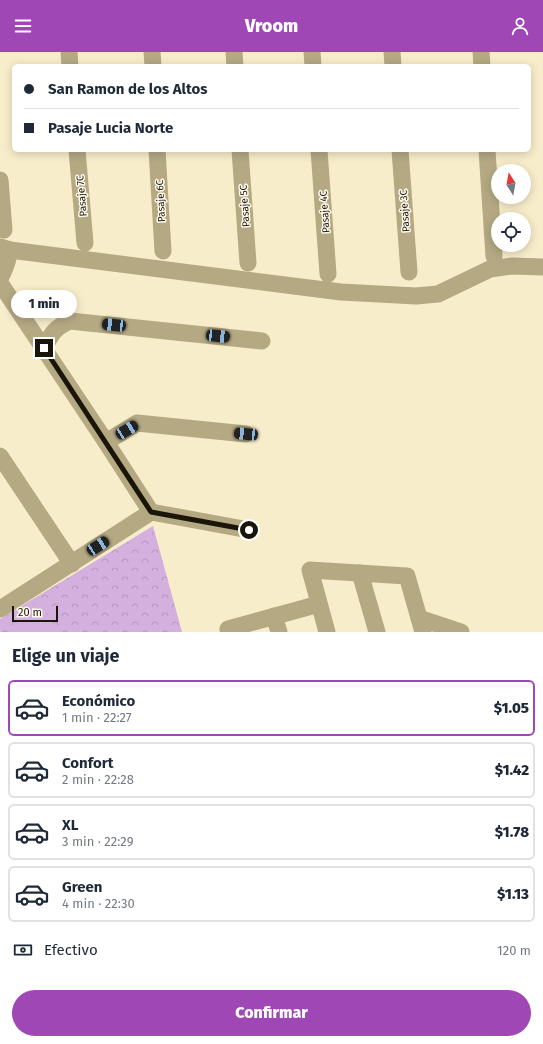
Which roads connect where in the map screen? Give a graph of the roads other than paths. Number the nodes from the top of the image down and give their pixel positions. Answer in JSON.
{"nodes":[{"id":1,"x":69,"y":52,"type":"edge"},
{"id":2,"x":152,"y":52,"type":"edge"},
{"id":3,"x":234,"y":52,"type":"edge"},
{"id":4,"x":312,"y":52,"type":"edge"},
{"id":5,"x":392,"y":52,"type":"edge"},
{"id":6,"x":481,"y":52,"type":"edge"},
{"id":7,"x":70,"y":64,"type":"edge"},
{"id":8,"x":153,"y":64,"type":"edge"},
{"id":9,"x":235,"y":64,"type":"edge"},
{"id":10,"x":313,"y":64,"type":"edge"},
{"id":11,"x":393,"y":64,"type":"edge"},
{"id":12,"x":482,"y":64,"type":"edge"},
{"id":13,"x":77,"y":152,"type":"edge"},
{"id":14,"x":158,"y":152,"type":"edge"},
{"id":15,"x":240,"y":152,"type":"edge"},
{"id":16,"x":320,"y":152,"type":"edge"},
{"id":17,"x":400,"y":152,"type":"edge"},
{"id":18,"x":487,"y":152,"type":"edge"},
{"id":19,"x":0,"y":180,"type":"edge"},
{"id":20,"x":4,"y":230,"type":"dead end"},
{"id":21,"x":85,"y":243,"type":"dead end"},
{"id":22,"x":5,"y":248,"type":"edge"},
{"id":23,"x":163,"y":251,"type":"dead end"},
{"id":24,"x":494,"y":256,"type":"dead end"},
{"id":25,"x":248,"y":263,"type":"dead end"},
{"id":26,"x":543,"y":267,"type":"edge"},
{"id":27,"x":409,"y":272,"type":"dead end"},
{"id":28,"x":328,"y":274,"type":"dead end"},
{"id":29,"x":0,"y":278,"type":"edge"},
{"id":30,"x":0,"y":282,"type":"edge"},
{"id":31,"x":262,"y":341,"type":"dead end"},
{"id":32,"x":44,"y":348,"type":"junction"},
{"id":33,"x":246,"y":434,"type":"dead end"},
{"id":34,"x":106,"y":442,"type":"junction"},
{"id":35,"x":0,"y":456,"type":"edge"},
{"id":36,"x":151,"y":512,"type":"junction"},
{"id":37,"x":249,"y":530,"type":"dead end"},
{"id":38,"x":72,"y":564,"type":"junction"},
{"id":39,"x":360,"y":573,"type":"junction"},
{"id":40,"x":319,"y":604,"type":"junction"},
{"id":41,"x":0,"y":609,"type":"edge"},
{"id":42,"x":276,"y":624,"type":"edge"},
{"id":43,"x":421,"y":625,"type":"edge"},
{"id":44,"x":229,"y":632,"type":"edge"},
{"id":45,"x":327,"y":632,"type":"edge"},
{"id":46,"x":377,"y":632,"type":"edge"},
{"id":47,"x":461,"y":632,"type":"edge"}],
"edges":[{"from":1,"to":7,"type":"street"},
{"from":2,"to":8,"type":"street"},
{"from":3,"to":9,"type":"street"},
{"from":4,"to":10,"type":"street"},
{"from":5,"to":11,"type":"street"},
{"from":6,"to":12,"type":"street"},
{"from":13,"to":21,"type":"street","name":"Pasaje 7C"},
{"from":14,"to":23,"type":"street","name":"Pasaje 6C"},
{"from":15,"to":25,"type":"street","name":"Pasaje 5C"},
{"from":16,"to":28,"type":"street","name":"Pasaje 4C"},
{"from":17,"to":27,"type":"street","name":"Pasaje 3C"},
{"from":18,"to":24,"type":"street"},
{"from":19,"to":20,"type":"street"},
{"from":22,"to":26,"type":"street"},
{"from":22,"to":29,"type":"street"},
{"from":30,"to":32,"type":"street"},
{"from":31,"to":32,"type":"street"},
{"from":32,"to":34,"type":"street"},
{"from":33,"to":34,"type":"street"},
{"from":34,"to":36,"type":"street"},
{"from":35,"to":38,"type":"street"},
{"from":36,"to":37,"type":"street"},
{"from":36,"to":38,"type":"street"},
{"from":38,"to":41,"type":"street"},
{"from":39,"to":40,"type":"street"},
{"from":39,"to":43,"type":"street"},
{"from":39,"to":46,"type":"street"},
{"from":40,"to":42,"type":"street"},
{"from":40,"to":45,"type":"street"},
{"from":42,"to":44,"type":"street"},
{"from":43,"to":47,"type":"street"}]}
